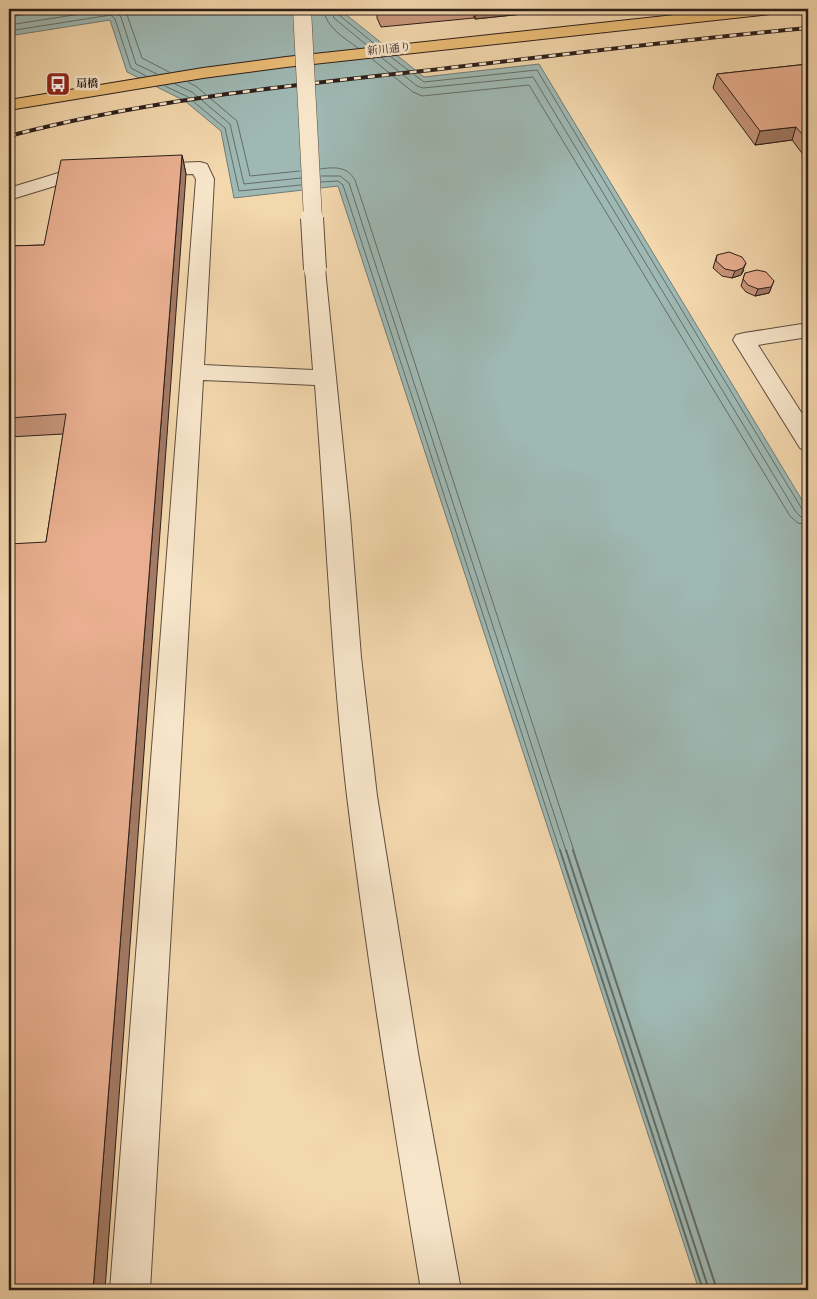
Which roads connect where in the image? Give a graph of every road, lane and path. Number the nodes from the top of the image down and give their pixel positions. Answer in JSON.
{"nodes":[{"id":1,"x":302,"y":9,"type":"edge"},
{"id":2,"x":770,"y":9,"type":"edge"},
{"id":3,"x":696,"y":13,"type":"edge"},
{"id":4,"x":9,"y":105,"type":"edge"},
{"id":5,"x":9,"y":194,"type":"edge"},
{"id":6,"x":808,"y":330,"type":"edge"},
{"id":7,"x":192,"y":372,"type":"junction"},
{"id":8,"x":326,"y":378,"type":"junction"},
{"id":9,"x":808,"y":442,"type":"edge"},
{"id":10,"x":130,"y":1290,"type":"edge"},
{"id":11,"x":441,"y":1290,"type":"edge"}],
"edges":[{"from":1,"to":8,"type":"lane","bridge":true},
{"from":2,"to":3,"type":"main road","name":"新川通り"},
{"from":3,"to":4,"type":"main road","name":"新川通り"},
{"from":5,"to":7,"type":"lane"},
{"from":6,"to":9,"type":"lane"},
{"from":7,"to":8,"type":"lane"},
{"from":7,"to":10,"type":"lane"},
{"from":8,"to":11,"type":"lane"}]}
